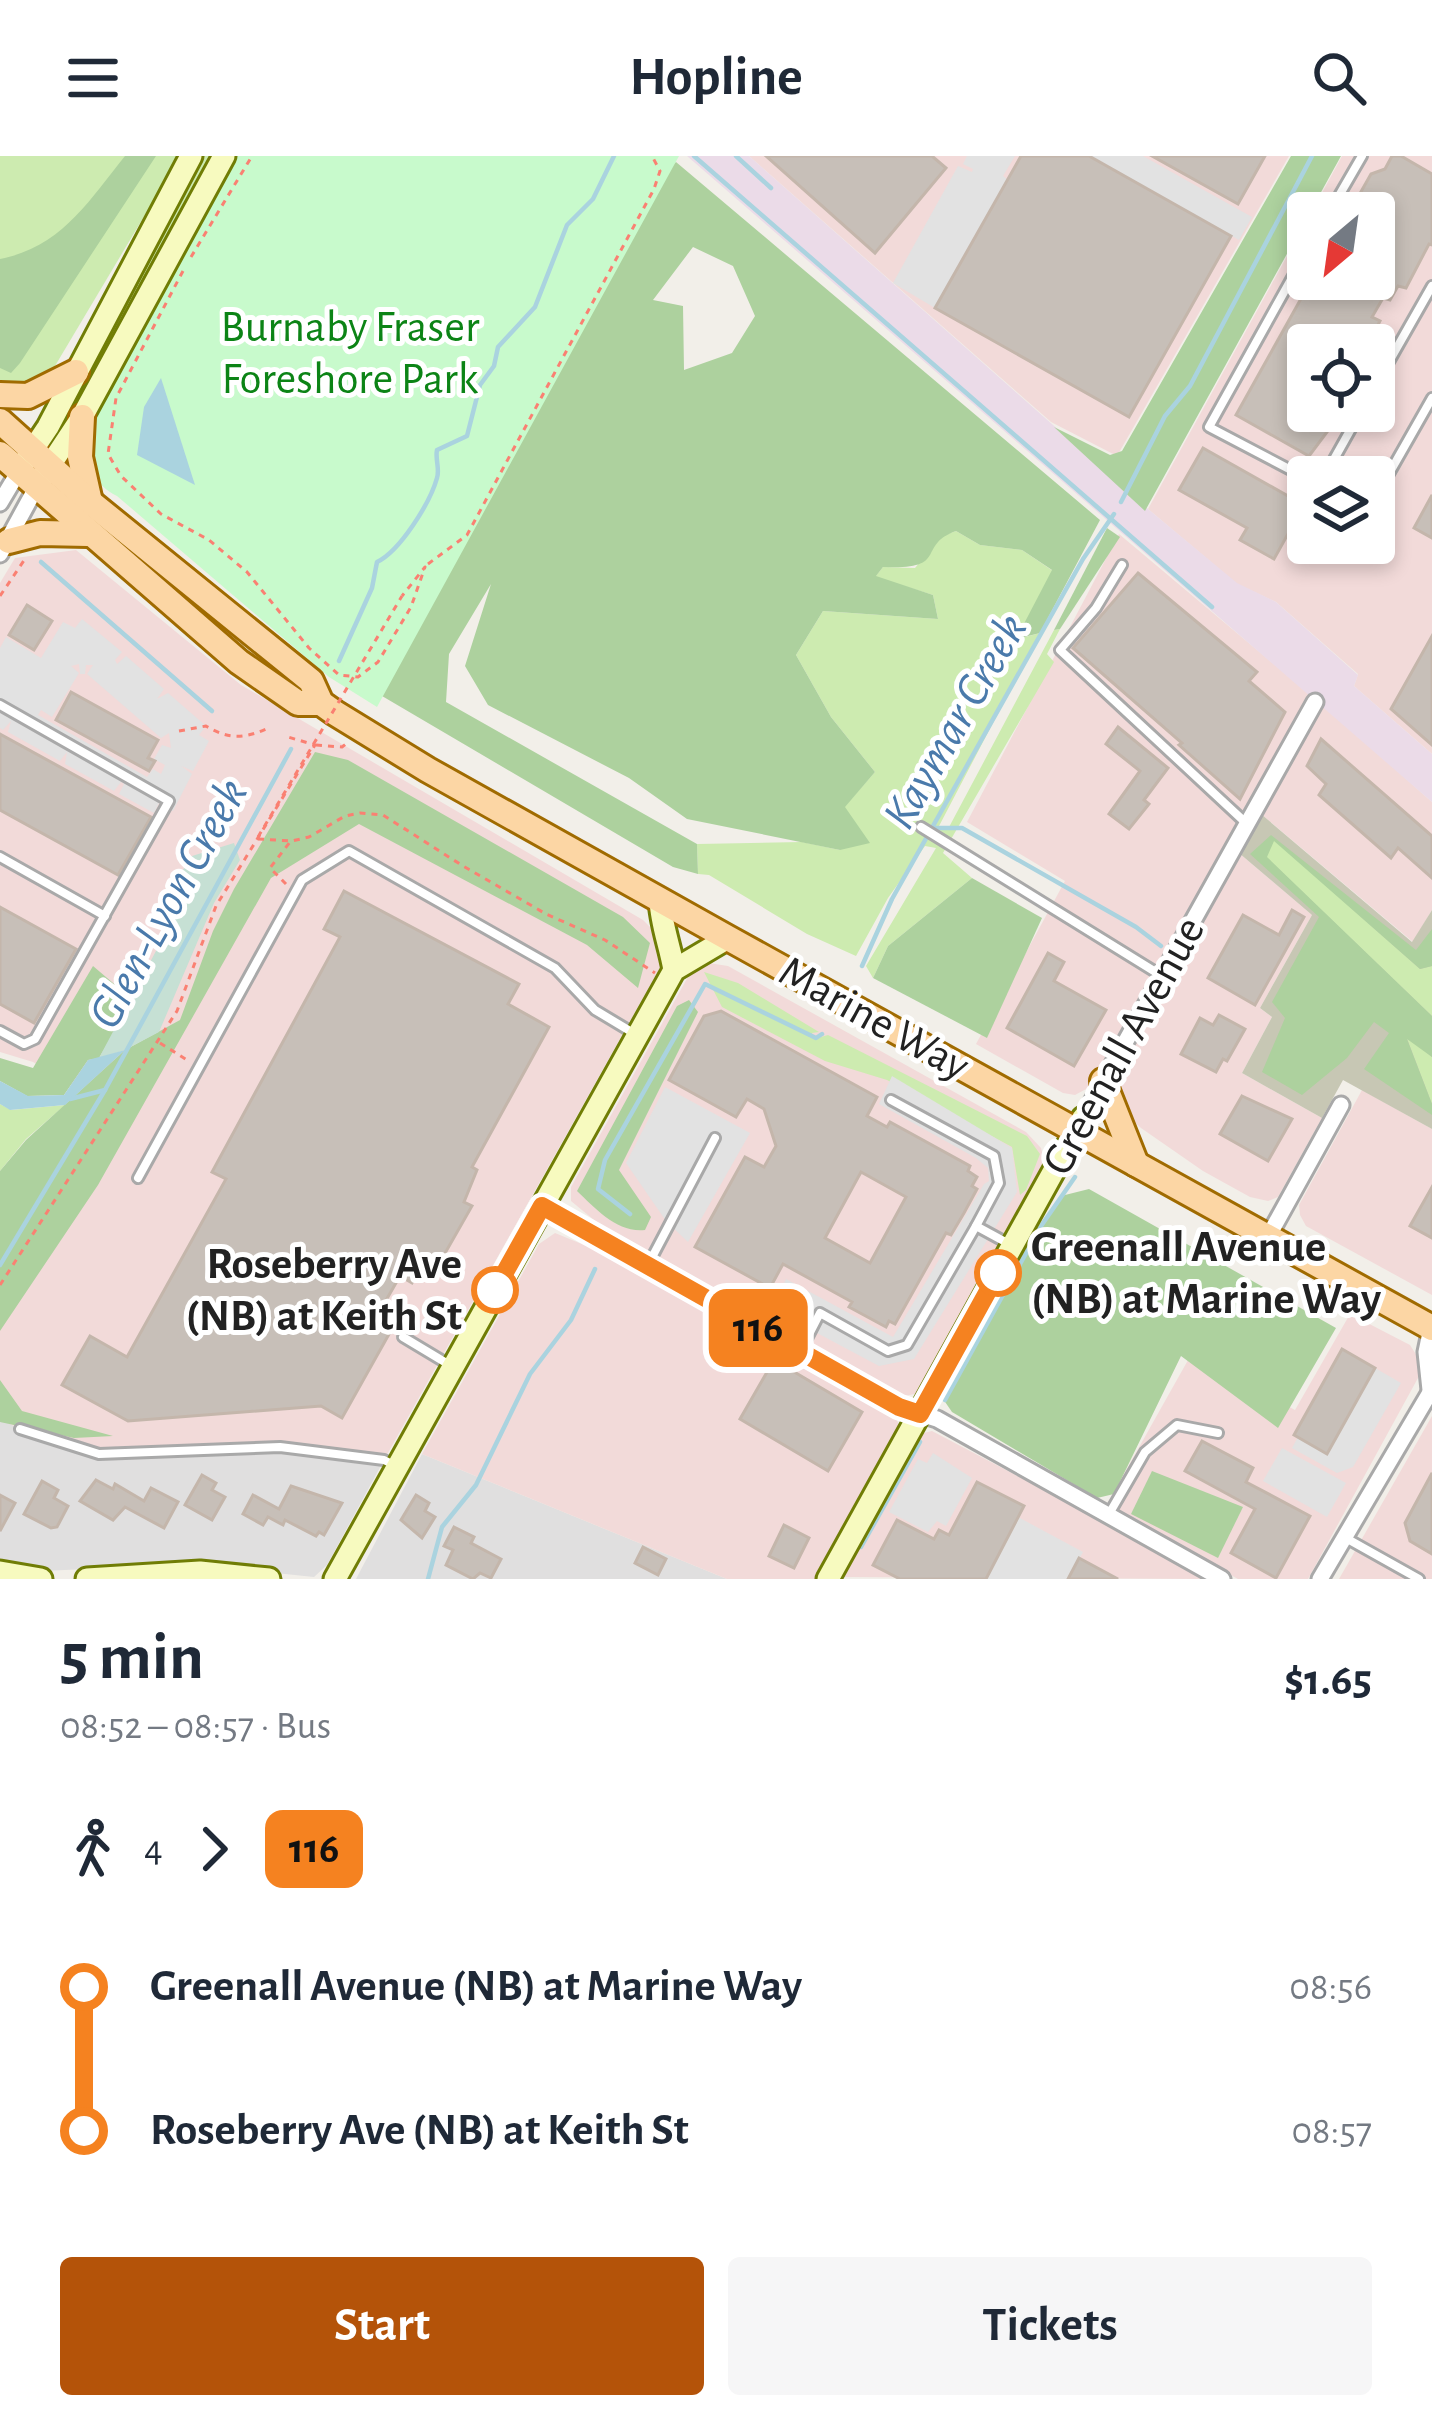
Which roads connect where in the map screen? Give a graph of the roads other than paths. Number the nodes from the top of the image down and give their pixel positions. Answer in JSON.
{"nodes":[{"id":1,"x":191,"y":156,"type":"edge"},
{"id":2,"x":224,"y":156,"type":"edge"},
{"id":3,"x":1361,"y":156,"type":"edge"},
{"id":4,"x":1341,"y":192,"type":"edge"},
{"id":5,"x":1432,"y":286,"type":"edge"},
{"id":6,"x":1287,"y":287,"type":"edge"},
{"id":7,"x":1395,"y":351,"type":"edge"},
{"id":8,"x":76,"y":372,"type":"junction"},
{"id":9,"x":0,"y":395,"type":"edge"},
{"id":10,"x":1432,"y":398,"type":"edge"},
{"id":11,"x":82,"y":417,"type":"junction"},
{"id":12,"x":0,"y":421,"type":"edge"},
{"id":13,"x":1395,"y":463,"type":"edge"},
{"id":14,"x":28,"y":465,"type":"edge"},
{"id":15,"x":1287,"y":468,"type":"edge"},
{"id":16,"x":89,"y":502,"type":"junction"},
{"id":17,"x":0,"y":503,"type":"edge"},
{"id":18,"x":88,"y":534,"type":"junction"},
{"id":19,"x":14,"y":549,"type":"edge"},
{"id":20,"x":1122,"y":566,"type":"dead end"},
{"id":21,"x":1315,"y":702,"type":"dead end"},
{"id":22,"x":321,"y":703,"type":"junction"},
{"id":23,"x":0,"y":705,"type":"edge"},
{"id":24,"x":1247,"y":824,"type":"junction"},
{"id":25,"x":920,"y":827,"type":"dead end"},
{"id":26,"x":0,"y":857,"type":"edge"},
{"id":27,"x":660,"y":900,"type":"junction"},
{"id":28,"x":104,"y":916,"type":"junction"},
{"id":29,"x":728,"y":938,"type":"junction"},
{"id":30,"x":670,"y":976,"type":"junction"},
{"id":31,"x":1163,"y":977,"type":"junction"},
{"id":32,"x":0,"y":1030,"type":"edge"},
{"id":33,"x":637,"y":1034,"type":"junction"},
{"id":34,"x":1103,"y":1081,"type":"junction"},
{"id":35,"x":891,"y":1100,"type":"dead end"},
{"id":36,"x":1341,"y":1105,"type":"dead end"},
{"id":37,"x":1079,"y":1125,"type":"junction"},
{"id":38,"x":715,"y":1138,"type":"dead end"},
{"id":39,"x":1136,"y":1164,"type":"junction"},
{"id":40,"x":139,"y":1178,"type":"dead end"},
{"id":41,"x":542,"y":1206,"type":"junction"},
{"id":42,"x":976,"y":1226,"type":"junction"},
{"id":43,"x":1268,"y":1238,"type":"junction"},
{"id":44,"x":1012,"y":1246,"type":"junction"},
{"id":45,"x":648,"y":1265,"type":"junction"},
{"id":46,"x":1432,"y":1328,"type":"edge"},
{"id":47,"x":404,"y":1336,"type":"dead end"},
{"id":48,"x":800,"y":1352,"type":"junction"},
{"id":49,"x":452,"y":1366,"type":"junction"},
{"id":50,"x":1430,"y":1395,"type":"edge"},
{"id":51,"x":920,"y":1414,"type":"junction"},
{"id":52,"x":20,"y":1430,"type":"dead end"},
{"id":53,"x":1218,"y":1433,"type":"dead end"},
{"id":54,"x":398,"y":1466,"type":"junction"},
{"id":55,"x":1113,"y":1507,"type":"junction"},
{"id":56,"x":1344,"y":1537,"type":"junction"},
{"id":57,"x":0,"y":1573,"type":"edge"},
{"id":58,"x":834,"y":1576,"type":"edge"},
{"id":59,"x":41,"y":1579,"type":"edge"},
{"id":60,"x":87,"y":1579,"type":"edge"},
{"id":61,"x":269,"y":1579,"type":"edge"},
{"id":62,"x":335,"y":1579,"type":"edge"},
{"id":63,"x":1222,"y":1579,"type":"edge"},
{"id":64,"x":1320,"y":1579,"type":"edge"},
{"id":65,"x":1419,"y":1579,"type":"edge"}],
"edges":[{"from":1,"to":8,"type":"street"},
{"from":2,"to":11,"type":"street"},
{"from":3,"to":4,"type":"lane"},
{"from":5,"to":7,"type":"lane"},
{"from":6,"to":15,"type":"lane"},
{"from":8,"to":9,"type":"main road"},
{"from":8,"to":14,"type":"street"},
{"from":10,"to":13,"type":"lane"},
{"from":11,"to":14,"type":"street"},
{"from":11,"to":16,"type":"main road"},
{"from":12,"to":14,"type":"main road","name":"Marine Way"},
{"from":14,"to":16,"type":"main road","name":"Marine Way"},
{"from":14,"to":17,"type":"street"},
{"from":14,"to":18,"type":"main road","name":"Marine Way"},
{"from":14,"to":19,"type":"street"},
{"from":16,"to":22,"type":"main road","name":"Marine Way"},
{"from":18,"to":19,"type":"main road"},
{"from":18,"to":22,"type":"main road","name":"Marine Way"},
{"from":20,"to":24,"type":"lane"},
{"from":21,"to":24,"type":"street","name":"Greenall Avenue"},
{"from":22,"to":27,"type":"main road","name":"Marine Way"},
{"from":23,"to":28,"type":"lane"},
{"from":24,"to":31,"type":"street","name":"Greenall Avenue"},
{"from":25,"to":31,"type":"lane"},
{"from":26,"to":28,"type":"lane"},
{"from":27,"to":29,"type":"main road","name":"Marine Way"},
{"from":27,"to":30,"type":"street"},
{"from":28,"to":32,"type":"lane"},
{"from":29,"to":30,"type":"street"},
{"from":29,"to":37,"type":"main road","name":"Marine Way"},
{"from":30,"to":33,"type":"street"},
{"from":31,"to":34,"type":"street","name":"Greenall Avenue"},
{"from":33,"to":40,"type":"lane"},
{"from":33,"to":41,"type":"street"},
{"from":34,"to":37,"type":"street","name":"Greenall Avenue"},
{"from":34,"to":39,"type":"main road"},
{"from":35,"to":42,"type":"lane"},
{"from":36,"to":43,"type":"street"},
{"from":37,"to":39,"type":"main road","name":"Marine Way"},
{"from":37,"to":44,"type":"street","name":"Greenall Avenue"},
{"from":38,"to":45,"type":"lane"},
{"from":39,"to":43,"type":"main road","name":"Marine Way"},
{"from":41,"to":45,"type":"street"},
{"from":41,"to":49,"type":"street"},
{"from":42,"to":44,"type":"lane"},
{"from":42,"to":48,"type":"lane"},
{"from":43,"to":46,"type":"main road","name":"Marine Way"},
{"from":44,"to":51,"type":"street","name":"Greenall Avenue"},
{"from":45,"to":48,"type":"street"},
{"from":46,"to":50,"type":"street"},
{"from":47,"to":49,"type":"lane"},
{"from":48,"to":51,"type":"street"},
{"from":49,"to":54,"type":"street"},
{"from":50,"to":56,"type":"street"},
{"from":51,"to":55,"type":"street"},
{"from":51,"to":58,"type":"street","name":"Greenall Avenue"},
{"from":52,"to":54,"type":"lane"},
{"from":53,"to":55,"type":"lane"},
{"from":54,"to":62,"type":"street"},
{"from":55,"to":63,"type":"street"},
{"from":56,"to":64,"type":"street"},
{"from":56,"to":65,"type":"lane"},
{"from":57,"to":59,"type":"street"},
{"from":60,"to":61,"type":"street"}]}
